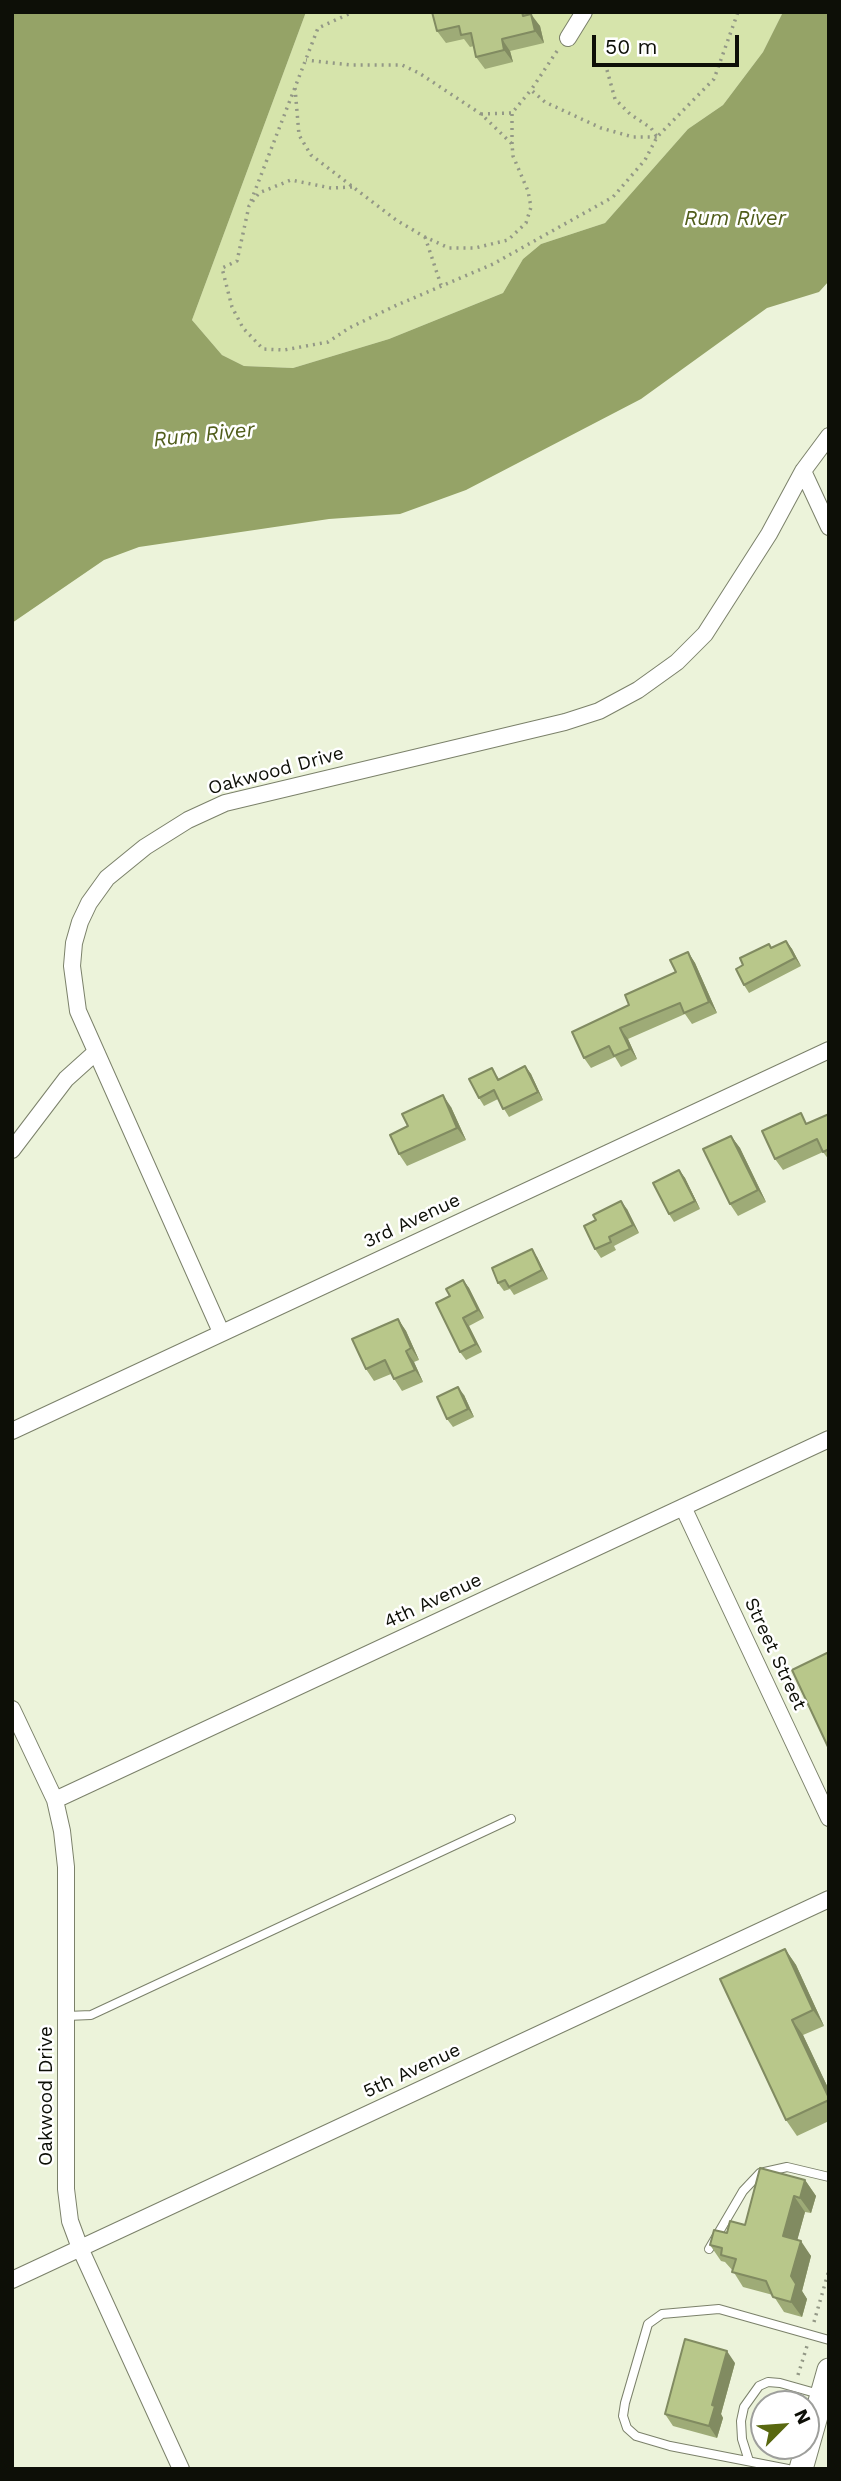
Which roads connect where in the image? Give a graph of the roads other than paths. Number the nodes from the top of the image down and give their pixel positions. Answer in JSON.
{"nodes":[{"id":1,"x":584,"y":12,"type":"edge"},
{"id":2,"x":568,"y":38,"type":"road end"},
{"id":3,"x":829,"y":436,"type":"edge"},
{"id":4,"x":803,"y":471,"type":"junction"},
{"id":5,"x":829,"y":527,"type":"edge"},
{"id":6,"x":829,"y":1051,"type":"edge"},
{"id":7,"x":96,"y":1052,"type":"junction"},
{"id":8,"x":12,"y":1150,"type":"edge"},
{"id":9,"x":221,"y":1332,"type":"junction"},
{"id":10,"x":12,"y":1431,"type":"edge"},
{"id":11,"x":829,"y":1439,"type":"edge"},
{"id":12,"x":684,"y":1507,"type":"junction"},
{"id":13,"x":12,"y":1709,"type":"edge"},
{"id":14,"x":823,"y":1790,"type":"edge"},
{"id":15,"x":55,"y":1800,"type":"junction"},
{"id":16,"x":829,"y":1818,"type":"edge"},
{"id":17,"x":511,"y":1819,"type":"dead end"},
{"id":18,"x":829,"y":1899,"type":"edge"},
{"id":19,"x":67,"y":2016,"type":"junction"},
{"id":20,"x":829,"y":2177,"type":"edge"},
{"id":21,"x":80,"y":2248,"type":"junction"},
{"id":22,"x":709,"y":2249,"type":"edge"},
{"id":23,"x":12,"y":2280,"type":"edge"},
{"id":24,"x":829,"y":2340,"type":"edge"},
{"id":25,"x":829,"y":2370,"type":"edge"},
{"id":26,"x":822,"y":2395,"type":"junction"},
{"id":27,"x":748,"y":2461,"type":"junction"},
{"id":28,"x":181,"y":2469,"type":"edge"},
{"id":29,"x":788,"y":2469,"type":"edge"},
{"id":30,"x":801,"y":2469,"type":"edge"}],
"edges":[{"from":1,"to":2,"type":"street"},
{"from":3,"to":4,"type":"street","name":"Oakwood Drive"},
{"from":4,"to":5,"type":"street"},
{"from":4,"to":7,"type":"street","name":"Oakwood Drive"},
{"from":6,"to":9,"type":"street","name":"3rd Avenue"},
{"from":7,"to":8,"type":"street"},
{"from":7,"to":9,"type":"street","name":"Oakwood Drive"},
{"from":9,"to":10,"type":"street","name":"3rd Avenue"},
{"from":11,"to":12,"type":"street","name":"4th Avenue"},
{"from":12,"to":14,"type":"street","name":"Street Street"},
{"from":12,"to":15,"type":"street","name":"4th Avenue"},
{"from":13,"to":15,"type":"street","name":"Oakwood Drive"},
{"from":14,"to":16,"type":"street","name":"Street Street"},
{"from":15,"to":19,"type":"street","name":"Oakwood Drive"},
{"from":17,"to":19,"type":"lane"},
{"from":18,"to":21,"type":"street","name":"5th Avenue"},
{"from":19,"to":21,"type":"street","name":"Oakwood Drive"},
{"from":20,"to":22,"type":"lane"},
{"from":21,"to":23,"type":"street","name":"5th Avenue"},
{"from":21,"to":28,"type":"street","name":"Oakwood Drive"},
{"from":24,"to":27,"type":"lane"},
{"from":25,"to":26,"type":"main road"},
{"from":26,"to":27,"type":"lane"},
{"from":26,"to":30,"type":"main road"},
{"from":27,"to":29,"type":"lane"}]}
